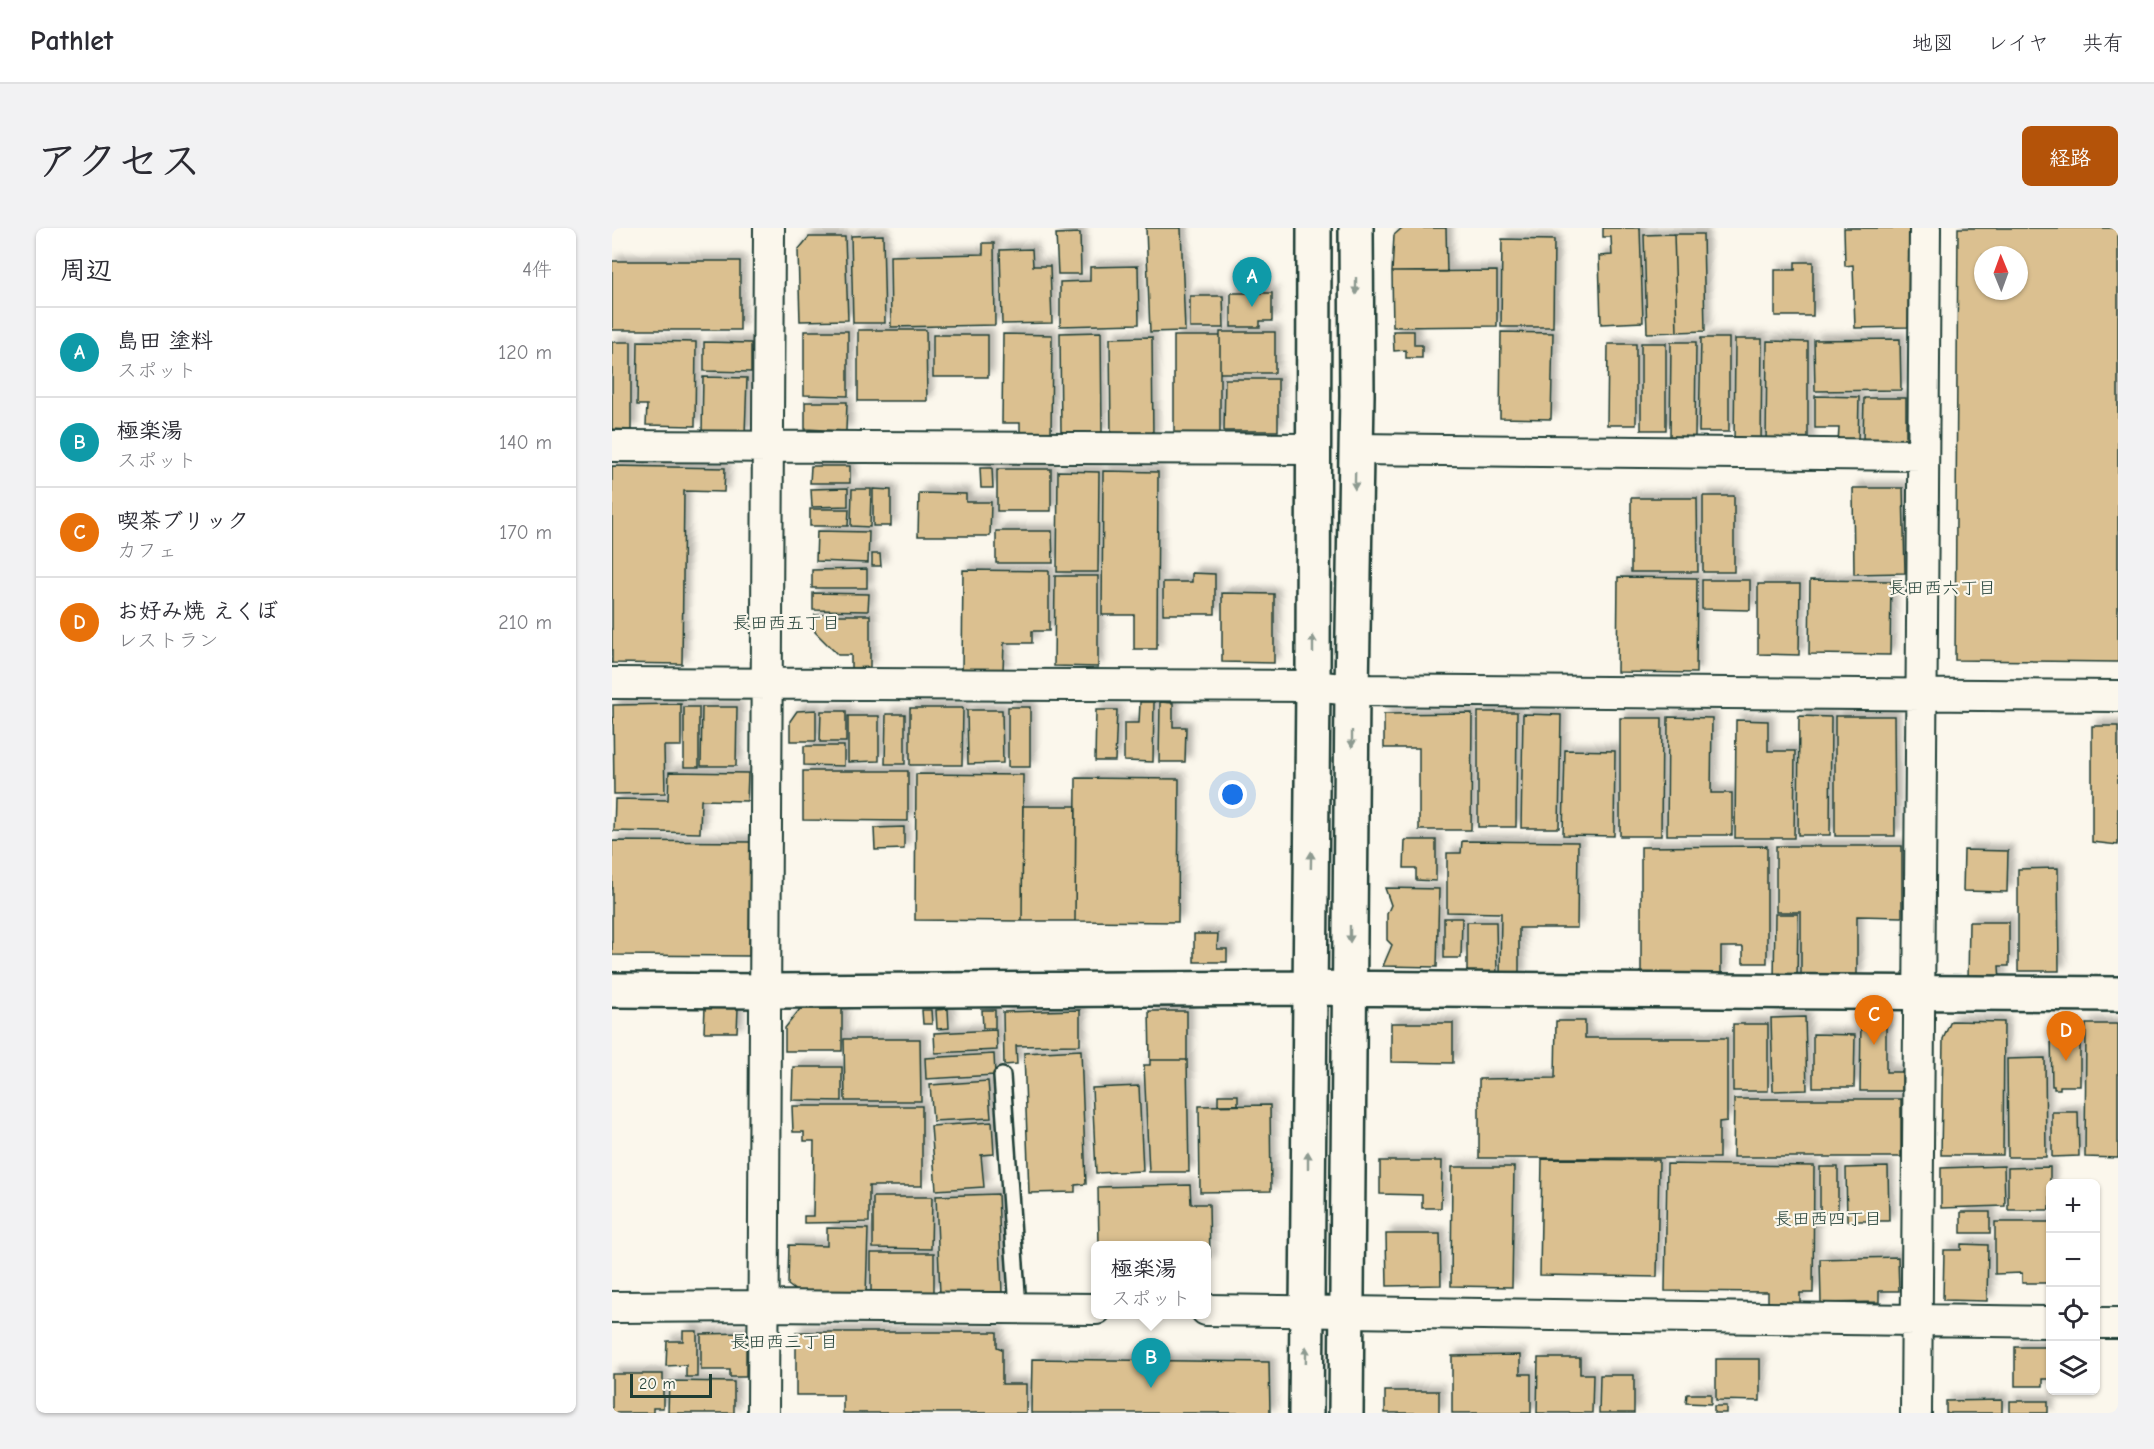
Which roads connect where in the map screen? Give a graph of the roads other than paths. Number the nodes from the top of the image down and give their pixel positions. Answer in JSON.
{"nodes":[{"id":1,"x":769,"y":228,"type":"edge"},
{"id":2,"x":1314,"y":228,"type":"edge"},
{"id":3,"x":1356,"y":228,"type":"edge"},
{"id":4,"x":1925,"y":228,"type":"edge"},
{"id":5,"x":612,"y":446,"type":"edge"},
{"id":6,"x":768,"y":448,"type":"junction"},
{"id":7,"x":1314,"y":449,"type":"junction"},
{"id":8,"x":1355,"y":449,"type":"junction"},
{"id":9,"x":1922,"y":455,"type":"junction"},
{"id":10,"x":612,"y":683,"type":"edge"},
{"id":11,"x":767,"y":685,"type":"junction"},
{"id":12,"x":1313,"y":686,"type":"junction"},
{"id":13,"x":1352,"y":690,"type":"junction"},
{"id":14,"x":1922,"y":693,"type":"junction"},
{"id":15,"x":2118,"y":696,"type":"edge"},
{"id":16,"x":1310,"y":988,"type":"junction"},
{"id":17,"x":1350,"y":989,"type":"junction"},
{"id":18,"x":612,"y":990,"type":"edge"},
{"id":19,"x":766,"y":991,"type":"junction"},
{"id":20,"x":1918,"y":993,"type":"junction"},
{"id":21,"x":2118,"y":994,"type":"edge"},
{"id":22,"x":1002,"y":1076,"type":"dead end"},
{"id":23,"x":764,"y":1306,"type":"junction"},
{"id":24,"x":612,"y":1307,"type":"edge"},
{"id":25,"x":1018,"y":1308,"type":"junction"},
{"id":26,"x":1091,"y":1309,"type":"edge"},
{"id":27,"x":1211,"y":1310,"type":"edge"},
{"id":28,"x":1307,"y":1310,"type":"junction"},
{"id":29,"x":1347,"y":1313,"type":"junction"},
{"id":30,"x":1917,"y":1320,"type":"junction"},
{"id":31,"x":2046,"y":1322,"type":"edge"},
{"id":32,"x":2100,"y":1323,"type":"edge"},
{"id":33,"x":2118,"y":1323,"type":"edge"},
{"id":34,"x":763,"y":1413,"type":"edge"},
{"id":35,"x":1306,"y":1413,"type":"edge"},
{"id":36,"x":1346,"y":1413,"type":"edge"},
{"id":37,"x":1916,"y":1413,"type":"edge"}],
"edges":[{"from":1,"to":6,"type":"street"},
{"from":2,"to":7,"type":"street"},
{"from":3,"to":8,"type":"street","one_way":true},
{"from":4,"to":9,"type":"street"},
{"from":5,"to":6,"type":"street"},
{"from":6,"to":7,"type":"street"},
{"from":6,"to":11,"type":"street"},
{"from":12,"to":7,"type":"street","one_way":true},
{"from":8,"to":9,"type":"street"},
{"from":8,"to":13,"type":"street","one_way":true},
{"from":9,"to":14,"type":"street"},
{"from":10,"to":11,"type":"street"},
{"from":11,"to":12,"type":"street"},
{"from":11,"to":19,"type":"street"},
{"from":12,"to":13,"type":"street"},
{"from":16,"to":12,"type":"street","one_way":true},
{"from":13,"to":14,"type":"street"},
{"from":13,"to":17,"type":"street","one_way":true},
{"from":14,"to":15,"type":"street"},
{"from":14,"to":20,"type":"street"},
{"from":16,"to":17,"type":"street"},
{"from":16,"to":19,"type":"street"},
{"from":28,"to":16,"type":"street","one_way":true},
{"from":17,"to":20,"type":"street"},
{"from":17,"to":29,"type":"street"},
{"from":18,"to":19,"type":"street"},
{"from":19,"to":23,"type":"street"},
{"from":20,"to":21,"type":"street"},
{"from":20,"to":30,"type":"street"},
{"from":22,"to":25,"type":"lane"},
{"from":23,"to":24,"type":"street"},
{"from":23,"to":25,"type":"street"},
{"from":23,"to":34,"type":"street"},
{"from":25,"to":26,"type":"street"},
{"from":27,"to":28,"type":"street"},
{"from":28,"to":29,"type":"street"},
{"from":35,"to":28,"type":"street","one_way":true},
{"from":29,"to":30,"type":"street"},
{"from":29,"to":36,"type":"street"},
{"from":30,"to":31,"type":"street"},
{"from":30,"to":37,"type":"street"},
{"from":32,"to":33,"type":"street"}]}
